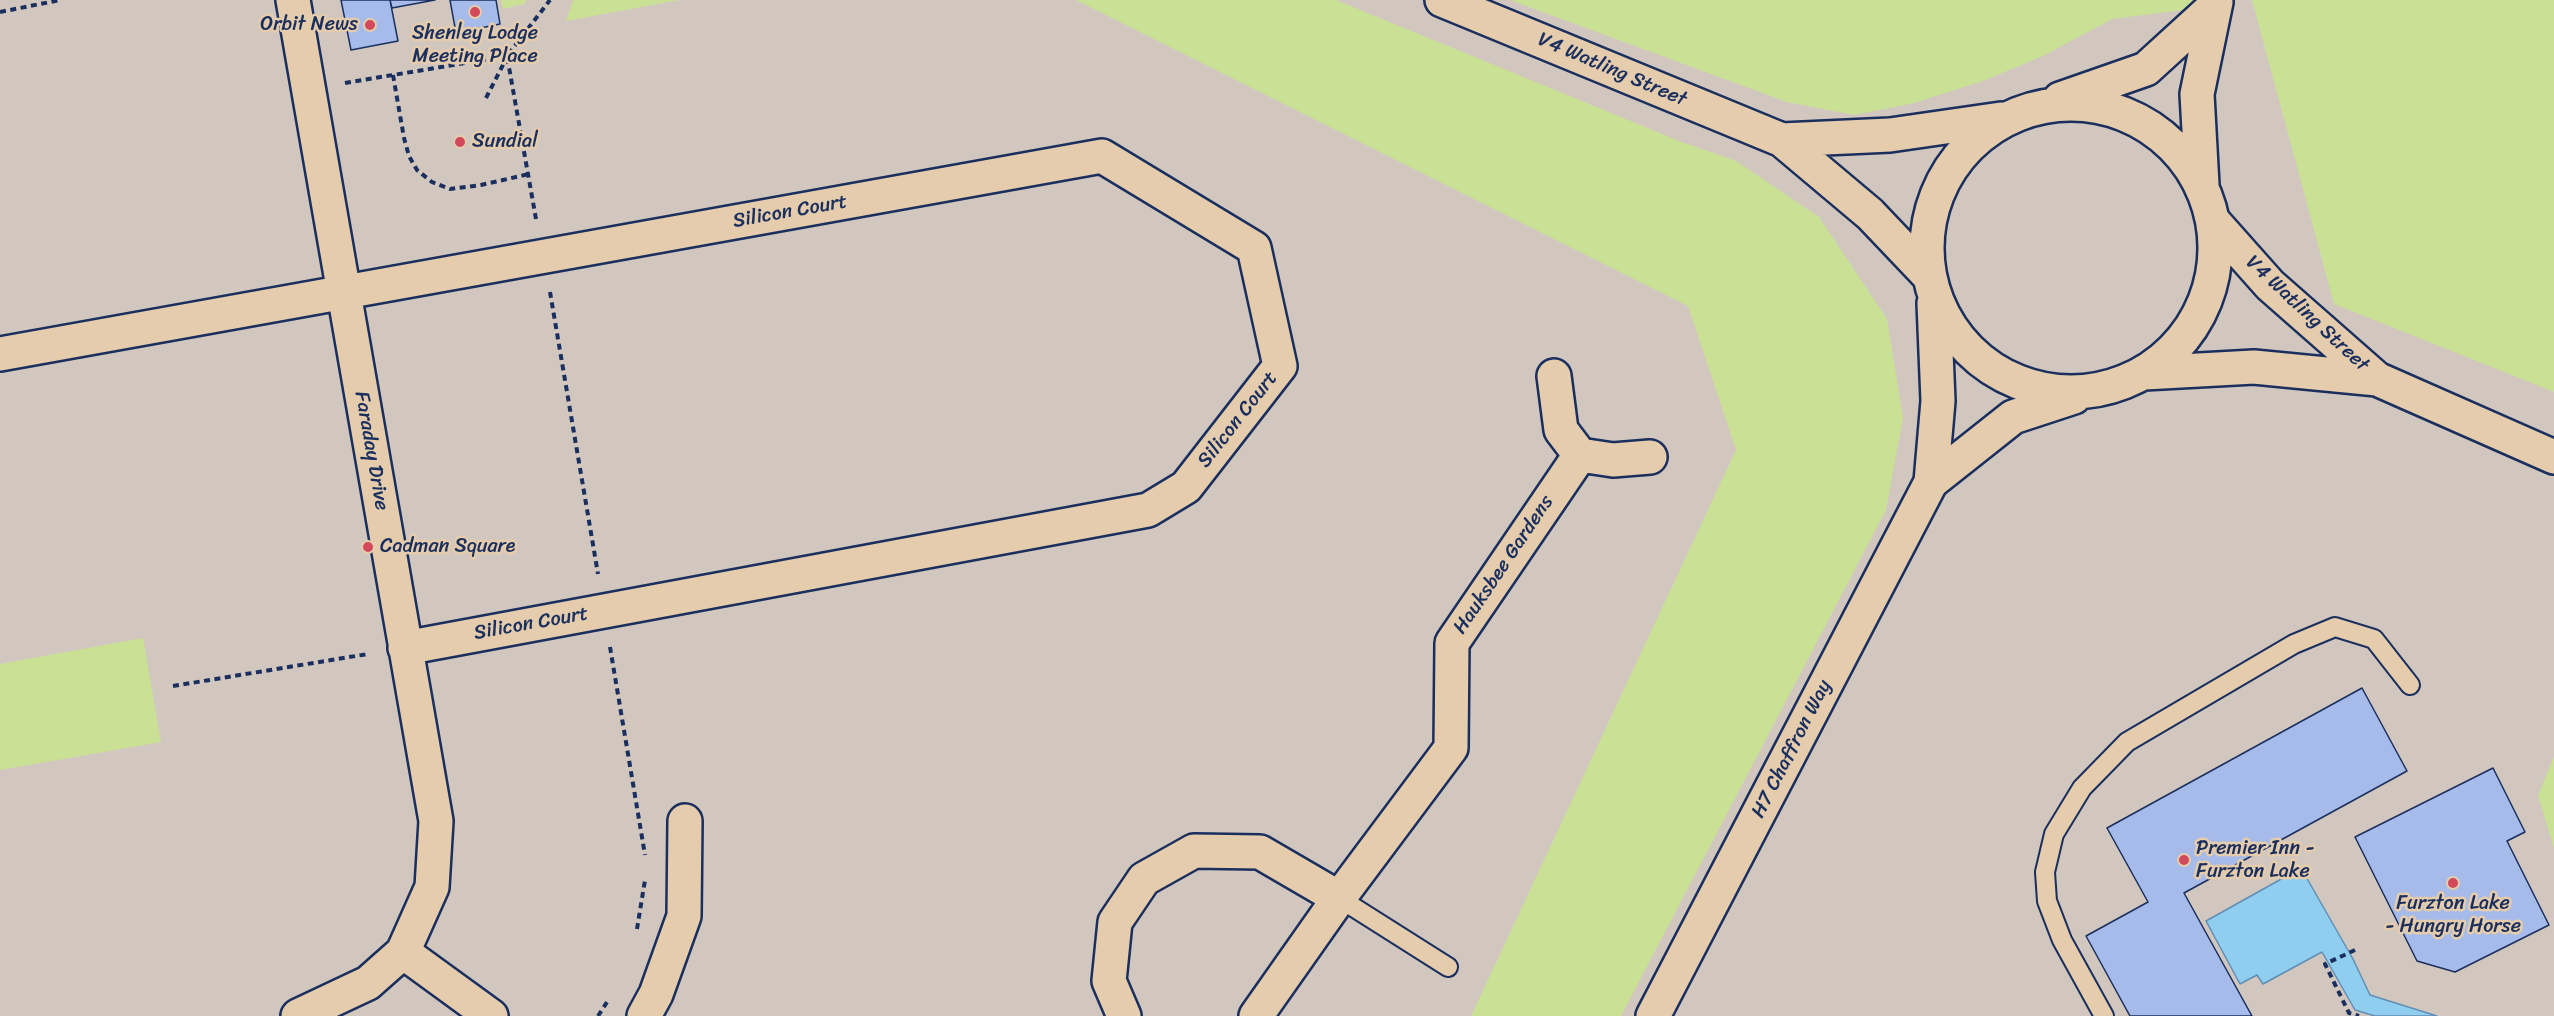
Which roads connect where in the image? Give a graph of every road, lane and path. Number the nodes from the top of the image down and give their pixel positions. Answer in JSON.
{"nodes":[{"id":1,"x":60,"y":0,"type":"edge"},
{"id":2,"x":292,"y":0,"type":"edge"},
{"id":3,"x":550,"y":0,"type":"edge"},
{"id":4,"x":1442,"y":0,"type":"edge"},
{"id":5,"x":2216,"y":3,"type":"edge"},
{"id":6,"x":0,"y":12,"type":"edge"},
{"id":7,"x":507,"y":56,"type":"junction"},
{"id":8,"x":393,"y":75,"type":"junction"},
{"id":9,"x":307,"y":90,"type":"junction"},
{"id":10,"x":486,"y":98,"type":"dead end"},
{"id":11,"x":2038,"y":107,"type":"junction"},
{"id":12,"x":2007,"y":119,"type":"junction"},
{"id":13,"x":1782,"y":140,"type":"junction"},
{"id":14,"x":529,"y":174,"type":"junction"},
{"id":15,"x":2202,"y":187,"type":"junction"},
{"id":16,"x":2214,"y":222,"type":"junction"},
{"id":17,"x":543,"y":257,"type":"junction"},
{"id":18,"x":1931,"y":285,"type":"junction"},
{"id":19,"x":344,"y":292,"type":"junction"},
{"id":20,"x":0,"y":354,"type":"edge"},
{"id":21,"x":2144,"y":373,"type":"junction"},
{"id":22,"x":1554,"y":376,"type":"dead end"},
{"id":23,"x":2377,"y":380,"type":"junction"},
{"id":24,"x":2089,"y":392,"type":"junction"},
{"id":25,"x":1580,"y":455,"type":"junction"},
{"id":26,"x":1650,"y":457,"type":"dead end"},
{"id":27,"x":2554,"y":457,"type":"edge"},
{"id":28,"x":1931,"y":482,"type":"junction"},
{"id":29,"x":604,"y":611,"type":"junction"},
{"id":30,"x":405,"y":648,"type":"junction"},
{"id":31,"x":2410,"y":685,"type":"dead end"},
{"id":32,"x":173,"y":686,"type":"dead end"},
{"id":33,"x":685,"y":821,"type":"dead end"},
{"id":34,"x":647,"y":866,"type":"dead end"},
{"id":35,"x":645,"y":878,"type":"dead end"},
{"id":36,"x":1339,"y":898,"type":"junction"},
{"id":37,"x":636,"y":936,"type":"dead end"},
{"id":38,"x":2355,"y":950,"type":"dead end"},
{"id":39,"x":403,"y":952,"type":"junction"},
{"id":40,"x":1448,"y":967,"type":"dead end"},
{"id":41,"x":610,"y":997,"type":"dead end"},
{"id":42,"x":298,"y":1016,"type":"edge"},
{"id":43,"x":491,"y":1016,"type":"edge"},
{"id":44,"x":598,"y":1016,"type":"edge"},
{"id":45,"x":644,"y":1016,"type":"edge"},
{"id":46,"x":1124,"y":1016,"type":"edge"},
{"id":47,"x":1256,"y":1016,"type":"edge"},
{"id":48,"x":1653,"y":1016,"type":"edge"},
{"id":49,"x":2104,"y":1016,"type":"edge"},
{"id":50,"x":2359,"y":1016,"type":"edge"}],
"edges":[{"from":1,"to":6,"type":"path"},
{"from":2,"to":9,"type":"street","name":"Faraday Drive"},
{"from":3,"to":7,"type":"path"},
{"from":4,"to":13,"type":"street","name":"V4 Watling Street"},
{"from":5,"to":11,"type":"street"},
{"from":5,"to":15,"type":"street"},
{"from":7,"to":8,"type":"path"},
{"from":7,"to":10,"type":"path"},
{"from":7,"to":14,"type":"path"},
{"from":8,"to":9,"type":"path"},
{"from":8,"to":14,"type":"path"},
{"from":9,"to":19,"type":"street","name":"Faraday Drive"},
{"from":11,"to":12,"type":"street"},
{"from":11,"to":15,"type":"street"},
{"from":12,"to":13,"type":"street","name":"V4 Watling Street"},
{"from":12,"to":18,"type":"street","name":"H7 Chaffron Way"},
{"from":13,"to":18,"type":"street","name":"V4 Watling Street"},
{"from":14,"to":17,"type":"path"},
{"from":15,"to":16,"type":"street"},
{"from":16,"to":21,"type":"street"},
{"from":16,"to":23,"type":"street","name":"V4 Watling Street"},
{"from":17,"to":19,"type":"street","name":"Silicon Court"},
{"from":17,"to":29,"type":"path"},
{"from":17,"to":29,"type":"street","name":"Silicon Court"},
{"from":18,"to":24,"type":"street"},
{"from":18,"to":28,"type":"street","name":"H7 Chaffron Way"},
{"from":19,"to":20,"type":"street"},
{"from":19,"to":30,"type":"street","name":"Faraday Drive"},
{"from":21,"to":23,"type":"street","name":"V4 Watling Street"},
{"from":21,"to":24,"type":"street"},
{"from":22,"to":25,"type":"street"},
{"from":23,"to":27,"type":"street","name":"V4 Watling Street"},
{"from":24,"to":28,"type":"street","name":"H7 Chaffron Way"},
{"from":25,"to":26,"type":"street"},
{"from":25,"to":36,"type":"street","name":"Hauksbee Gardens"},
{"from":28,"to":48,"type":"street","name":"H7 Chaffron Way"},
{"from":29,"to":30,"type":"street","name":"Silicon Court"},
{"from":29,"to":34,"type":"path"},
{"from":30,"to":32,"type":"path"},
{"from":30,"to":39,"type":"street","name":"Faraday Drive"},
{"from":31,"to":49,"type":"lane"},
{"from":33,"to":45,"type":"street"},
{"from":35,"to":37,"type":"path"},
{"from":36,"to":40,"type":"lane"},
{"from":36,"to":46,"type":"street"},
{"from":36,"to":47,"type":"street","name":"Hauksbee Gardens"},
{"from":38,"to":50,"type":"path"},
{"from":39,"to":42,"type":"street","name":"Faraday Drive"},
{"from":39,"to":43,"type":"street"},
{"from":41,"to":44,"type":"path"}]}
